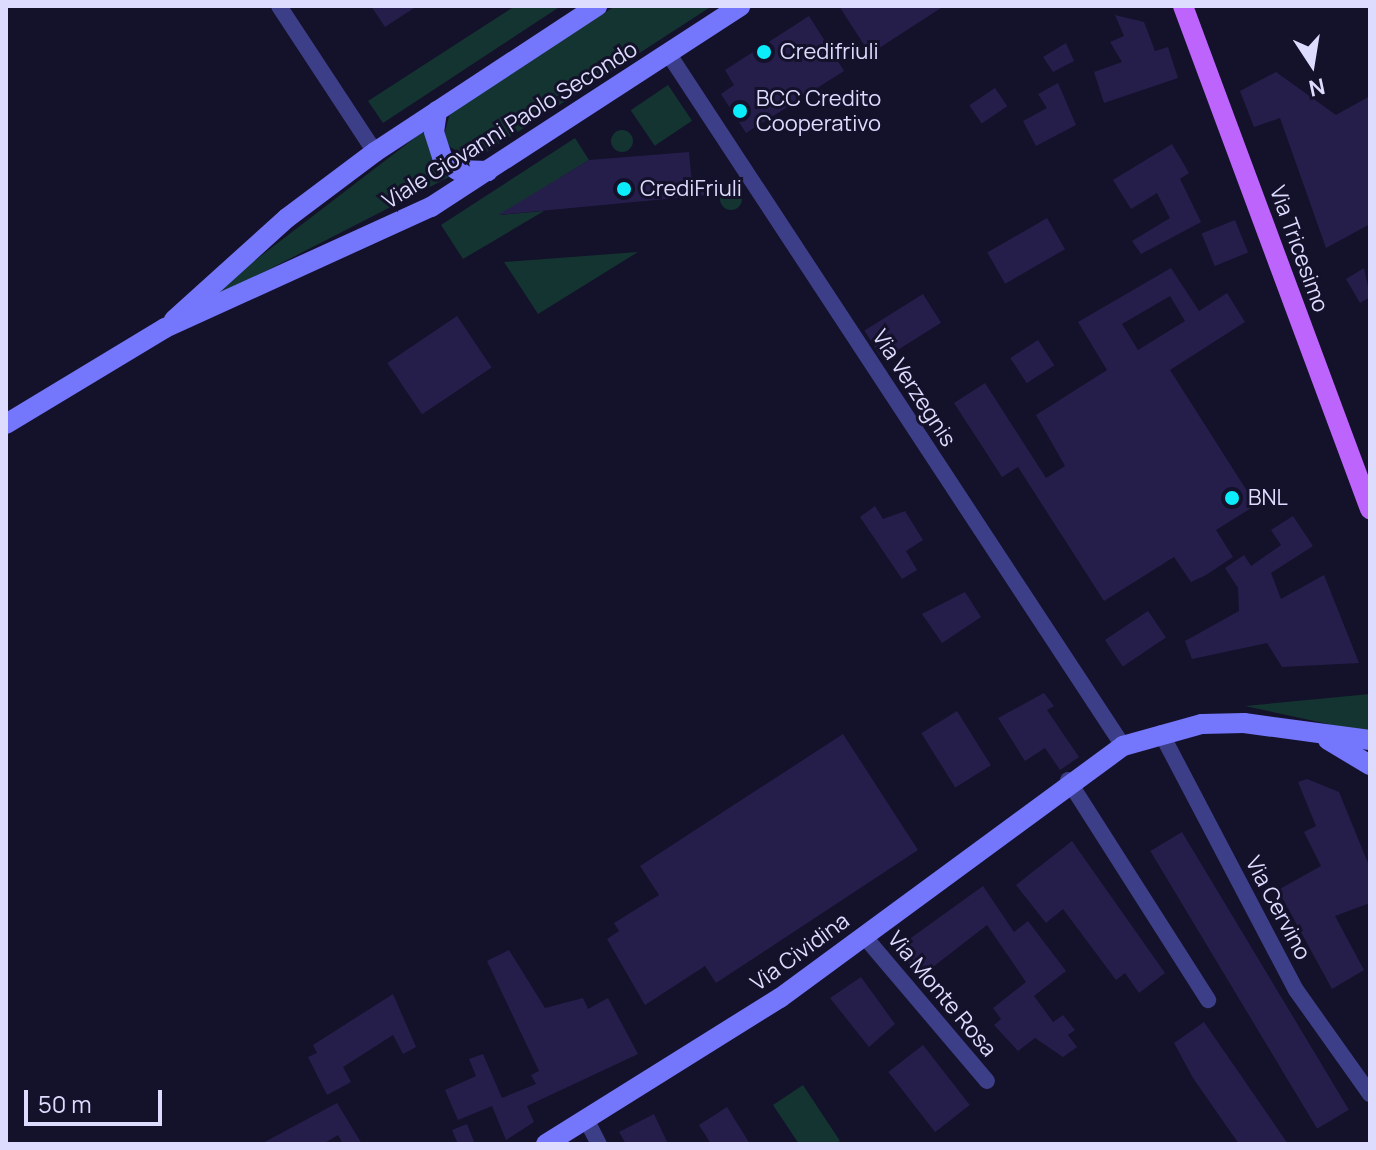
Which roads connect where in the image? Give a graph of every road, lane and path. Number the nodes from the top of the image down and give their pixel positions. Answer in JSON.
{"nodes":[{"id":1,"x":279,"y":6,"type":"edge"},
{"id":2,"x":597,"y":6,"type":"edge"},
{"id":3,"x":741,"y":6,"type":"edge"},
{"id":4,"x":1183,"y":6,"type":"edge"},
{"id":5,"x":668,"y":53,"type":"junction"},
{"id":6,"x":437,"y":111,"type":"junction"},
{"id":7,"x":375,"y":152,"type":"junction"},
{"id":8,"x":489,"y":171,"type":"junction"},
{"id":9,"x":165,"y":328,"type":"junction"},
{"id":10,"x":6,"y":424,"type":"edge"},
{"id":11,"x":1370,"y":509,"type":"edge"},
{"id":12,"x":1161,"y":733,"type":"junction"},
{"id":13,"x":1321,"y":736,"type":"junction"},
{"id":14,"x":1370,"y":740,"type":"edge"},
{"id":15,"x":1123,"y":746,"type":"junction"},
{"id":16,"x":1370,"y":765,"type":"edge"},
{"id":17,"x":1068,"y":780,"type":"junction"},
{"id":18,"x":864,"y":936,"type":"junction"},
{"id":19,"x":1208,"y":1000,"type":"dead end"},
{"id":20,"x":987,"y":1081,"type":"dead end"},
{"id":21,"x":1370,"y":1094,"type":"edge"},
{"id":22,"x":586,"y":1119,"type":"junction"},
{"id":23,"x":546,"y":1144,"type":"edge"},
{"id":24,"x":599,"y":1144,"type":"edge"}],
"edges":[{"from":1,"to":7,"type":"street"},
{"from":2,"to":6,"type":"main road","name":"Viale Giovanni Paolo Secondo"},
{"from":3,"to":5,"type":"main road","name":"Viale Giovanni Paolo Secondo"},
{"from":4,"to":11,"type":"main road","name":"Via Tricesimo"},
{"from":5,"to":8,"type":"main road","name":"Viale Giovanni Paolo Secondo"},
{"from":5,"to":15,"type":"street","name":"Via Verzegnis"},
{"from":6,"to":7,"type":"main road","name":"Viale Giovanni Paolo Secondo"},
{"from":6,"to":8,"type":"main road"},
{"from":7,"to":9,"type":"main road","name":"Viale Giovanni Paolo Secondo"},
{"from":8,"to":9,"type":"main road","name":"Viale Giovanni Paolo Secondo"},
{"from":9,"to":10,"type":"main road","name":"Viale Giovanni Paolo Secondo"},
{"from":12,"to":13,"type":"main road","name":"Via Cividina"},
{"from":12,"to":15,"type":"main road","name":"Via Cividina"},
{"from":12,"to":21,"type":"street","name":"Via Cervino"},
{"from":13,"to":14,"type":"main road","name":"Via Cividina"},
{"from":13,"to":16,"type":"main road","name":"Via Cividina"},
{"from":15,"to":17,"type":"main road","name":"Via Cividina"},
{"from":17,"to":18,"type":"main road","name":"Via Cividina"},
{"from":17,"to":19,"type":"street"},
{"from":18,"to":20,"type":"street","name":"Via Monte Rosa"},
{"from":18,"to":22,"type":"main road","name":"Via Cividina"},
{"from":22,"to":23,"type":"main road","name":"Via Cividina"},
{"from":22,"to":24,"type":"street"}]}
